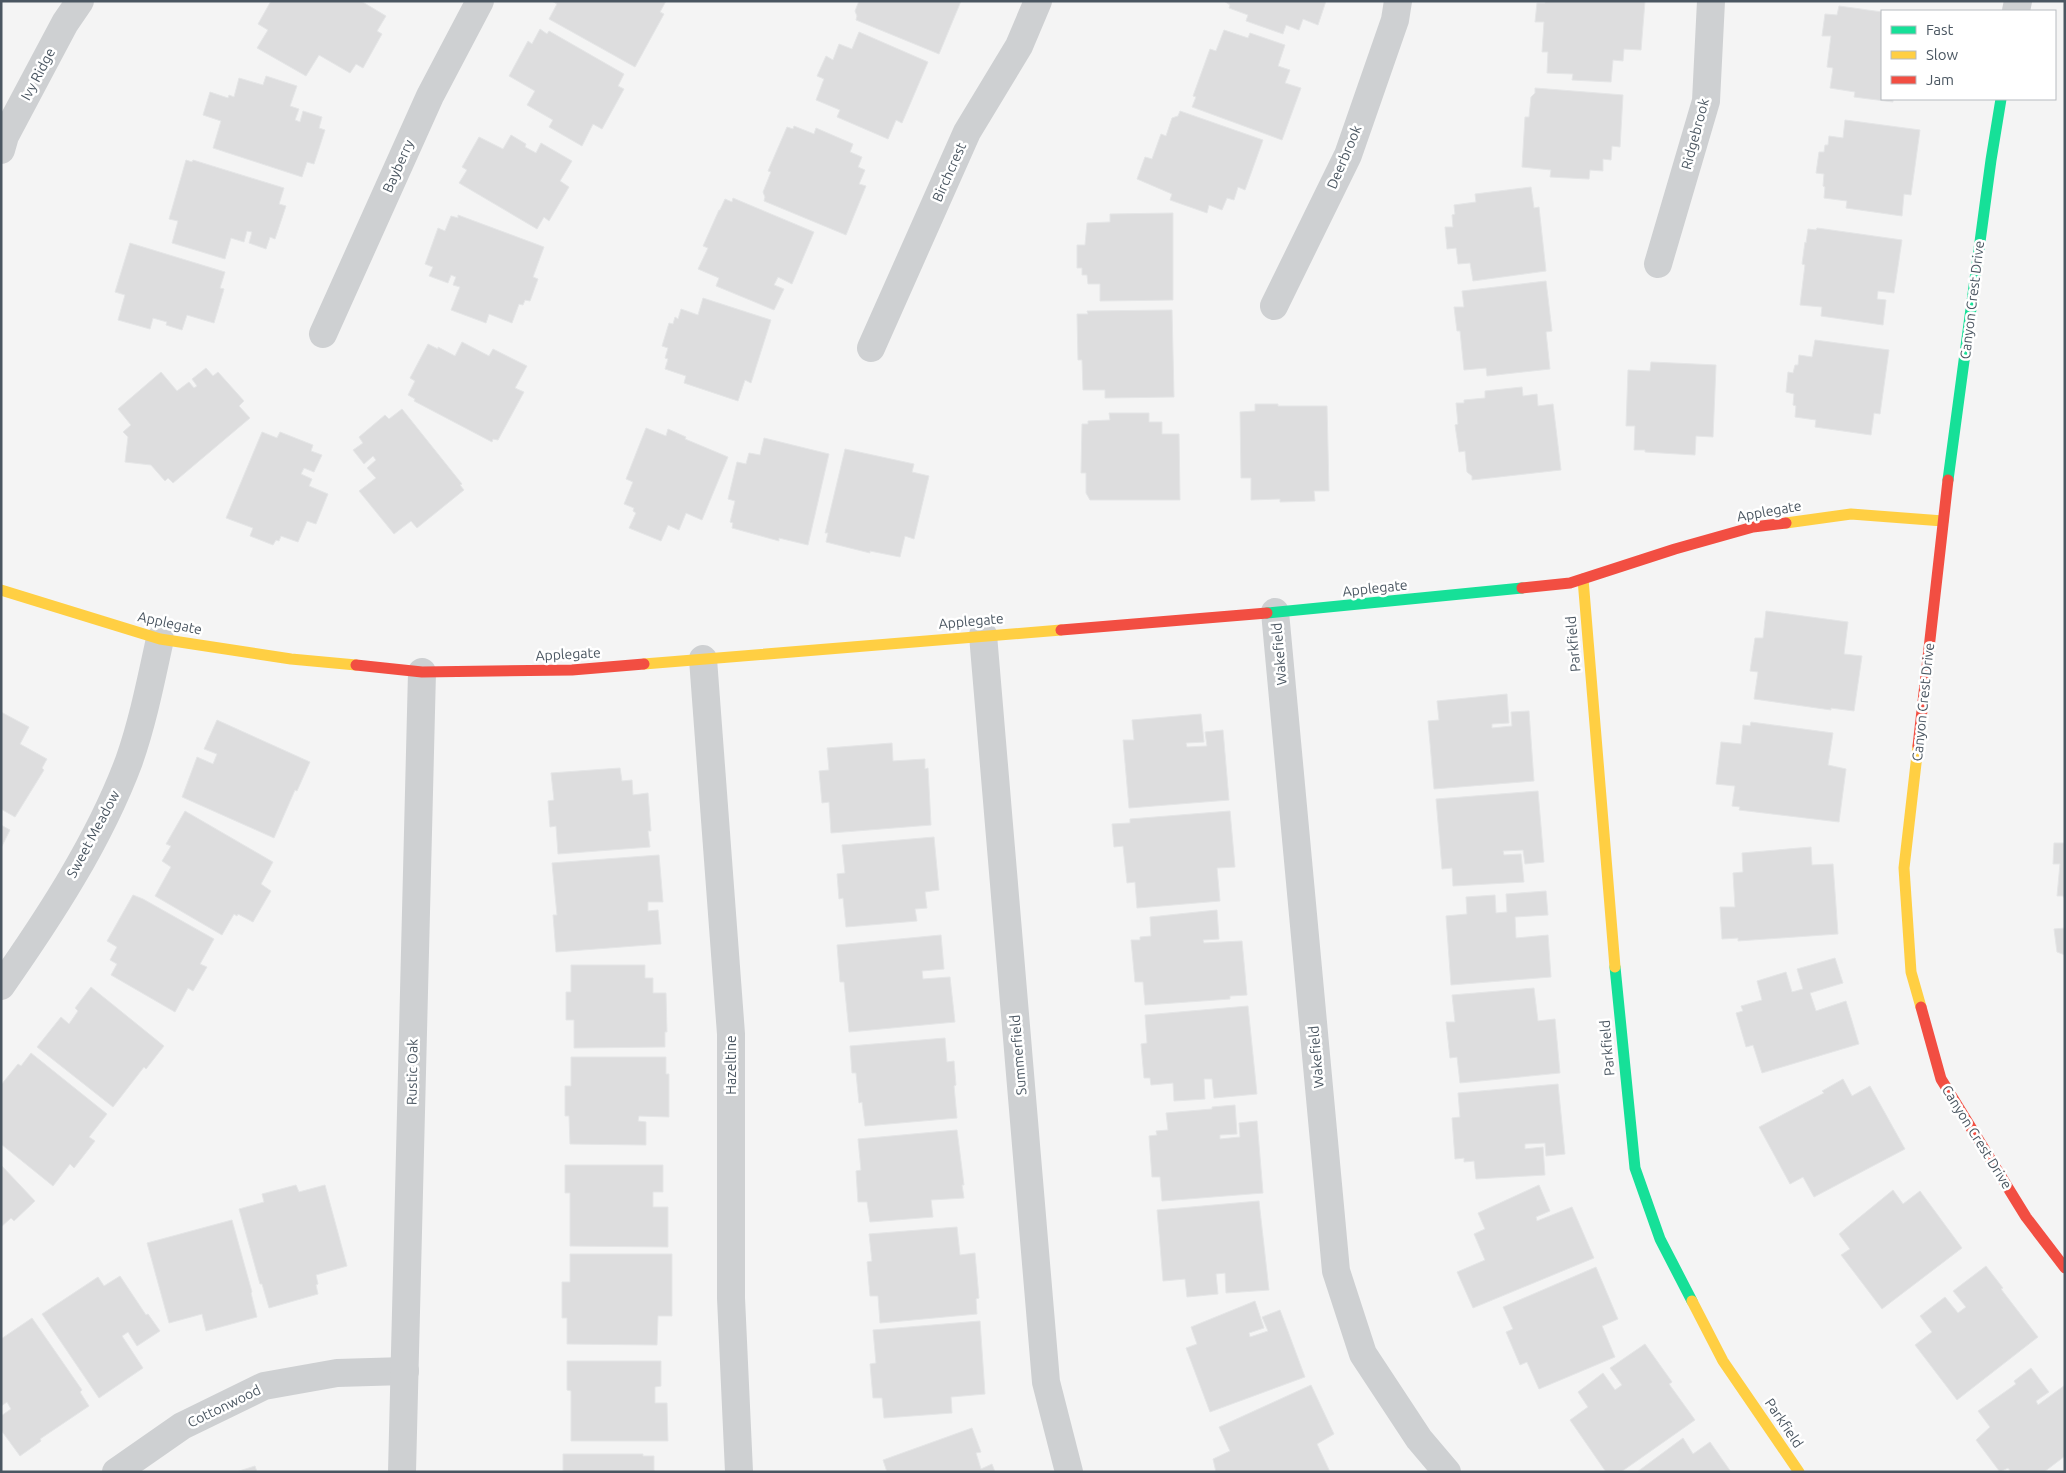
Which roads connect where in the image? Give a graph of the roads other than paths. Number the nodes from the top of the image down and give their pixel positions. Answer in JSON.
{"nodes":[{"id":1,"x":80,"y":1,"type":"edge"},
{"id":2,"x":480,"y":1,"type":"edge"},
{"id":3,"x":1038,"y":1,"type":"edge"},
{"id":4,"x":1398,"y":1,"type":"edge"},
{"id":5,"x":1711,"y":1,"type":"edge"},
{"id":6,"x":2001,"y":100,"type":"edge"},
{"id":7,"x":1,"y":150,"type":"edge"},
{"id":8,"x":1658,"y":264,"type":"dead end"},
{"id":9,"x":1274,"y":306,"type":"dead end"},
{"id":10,"x":323,"y":334,"type":"dead end"},
{"id":11,"x":871,"y":348,"type":"dead end"},
{"id":12,"x":1943,"y":521,"type":"junction"},
{"id":13,"x":1583,"y":579,"type":"junction"},
{"id":14,"x":1,"y":590,"type":"edge"},
{"id":15,"x":1275,"y":612,"type":"junction"},
{"id":16,"x":983,"y":635,"type":"junction"},
{"id":17,"x":160,"y":639,"type":"junction"},
{"id":18,"x":703,"y":659,"type":"junction"},
{"id":19,"x":422,"y":672,"type":"junction"},
{"id":20,"x":1,"y":986,"type":"edge"},
{"id":21,"x":2065,"y":1268,"type":"edge"},
{"id":22,"x":405,"y":1371,"type":"junction"},
{"id":23,"x":116,"y":1472,"type":"edge"},
{"id":24,"x":402,"y":1472,"type":"edge"},
{"id":25,"x":739,"y":1472,"type":"edge"},
{"id":26,"x":1069,"y":1472,"type":"edge"},
{"id":27,"x":1447,"y":1472,"type":"edge"},
{"id":28,"x":1799,"y":1472,"type":"edge"}],
"edges":[{"from":1,"to":7,"type":"street","name":"Ivy Ridge"},
{"from":2,"to":10,"type":"street","name":"Bayberry"},
{"from":3,"to":11,"type":"street","name":"Birchcrest"},
{"from":4,"to":9,"type":"street","name":"Deerbrook"},
{"from":5,"to":8,"type":"street","name":"Ridgebrook"},
{"from":6,"to":12,"type":"street","name":"Canyon Crest Drive"},
{"from":12,"to":13,"type":"street","name":"Applegate"},
{"from":12,"to":21,"type":"street","name":"Canyon Crest Drive"},
{"from":13,"to":15,"type":"street","name":"Applegate"},
{"from":13,"to":28,"type":"street","name":"Parkfield"},
{"from":14,"to":17,"type":"street","name":"Applegate"},
{"from":15,"to":16,"type":"street","name":"Applegate"},
{"from":15,"to":27,"type":"street","name":"Wakefield"},
{"from":16,"to":18,"type":"street","name":"Applegate"},
{"from":16,"to":26,"type":"street","name":"Summerfield"},
{"from":17,"to":19,"type":"street","name":"Applegate"},
{"from":17,"to":20,"type":"street","name":"Sweet Meadow"},
{"from":18,"to":19,"type":"street","name":"Applegate"},
{"from":18,"to":25,"type":"street","name":"Hazeltine"},
{"from":19,"to":22,"type":"street","name":"Rustic Oak"},
{"from":22,"to":23,"type":"street","name":"Cottonwood"},
{"from":22,"to":24,"type":"street","name":"Rustic Oak"}]}
